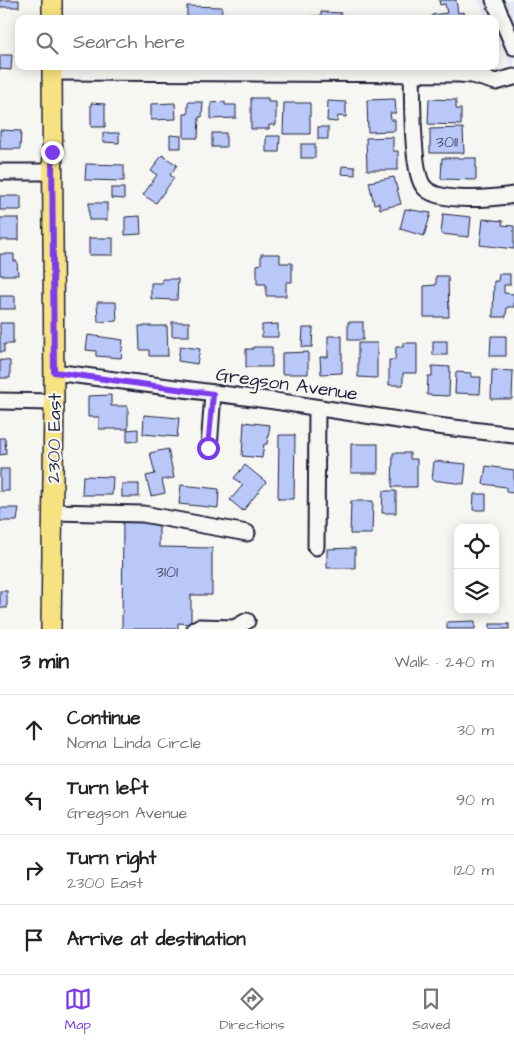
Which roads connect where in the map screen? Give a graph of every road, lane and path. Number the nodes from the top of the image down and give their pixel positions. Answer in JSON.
{"nodes":[{"id":1,"x":52,"y":0,"type":"edge"},
{"id":2,"x":494,"y":0,"type":"edge"},
{"id":3,"x":52,"y":15,"type":"edge"},
{"id":4,"x":514,"y":46,"type":"edge"},
{"id":5,"x":52,"y":70,"type":"edge"},
{"id":6,"x":124,"y":70,"type":"edge"},
{"id":7,"x":412,"y":74,"type":"junction"},
{"id":8,"x":514,"y":77,"type":"edge"},
{"id":9,"x":0,"y":172,"type":"edge"},
{"id":10,"x":53,"y":172,"type":"junction"},
{"id":11,"x":514,"y":195,"type":"edge"},
{"id":12,"x":54,"y":372,"type":"junction"},
{"id":13,"x":213,"y":394,"type":"junction"},
{"id":14,"x":0,"y":401,"type":"edge"},
{"id":15,"x":54,"y":402,"type":"junction"},
{"id":16,"x":317,"y":408,"type":"junction"},
{"id":17,"x":514,"y":435,"type":"edge"},
{"id":18,"x":208,"y":448,"type":"dead end"},
{"id":19,"x":52,"y":512,"type":"junction"},
{"id":20,"x":247,"y":532,"type":"dead end"},
{"id":21,"x":316,"y":547,"type":"dead end"},
{"id":22,"x":247,"y":621,"type":"dead end"},
{"id":23,"x":50,"y":629,"type":"edge"},
{"id":24,"x":195,"y":629,"type":"edge"}],
"edges":[{"from":1,"to":3,"type":"main road"},
{"from":2,"to":4,"type":"street"},
{"from":5,"to":10,"type":"main road","name":"2300 East"},
{"from":6,"to":7,"type":"street"},
{"from":7,"to":8,"type":"street"},
{"from":7,"to":11,"type":"street"},
{"from":9,"to":10,"type":"street"},
{"from":10,"to":12,"type":"main road","name":"2300 East"},
{"from":12,"to":13,"type":"street","name":"Gregson Avenue"},
{"from":12,"to":15,"type":"main road","name":"2300 East"},
{"from":13,"to":16,"type":"street","name":"Gregson Avenue"},
{"from":13,"to":18,"type":"street"},
{"from":14,"to":15,"type":"street"},
{"from":15,"to":19,"type":"main road","name":"2300 East"},
{"from":16,"to":17,"type":"street","name":"Gregson Avenue"},
{"from":16,"to":21,"type":"street"},
{"from":19,"to":20,"type":"street"},
{"from":19,"to":23,"type":"main road","name":"2300 East"},
{"from":22,"to":24,"type":"street"}]}
